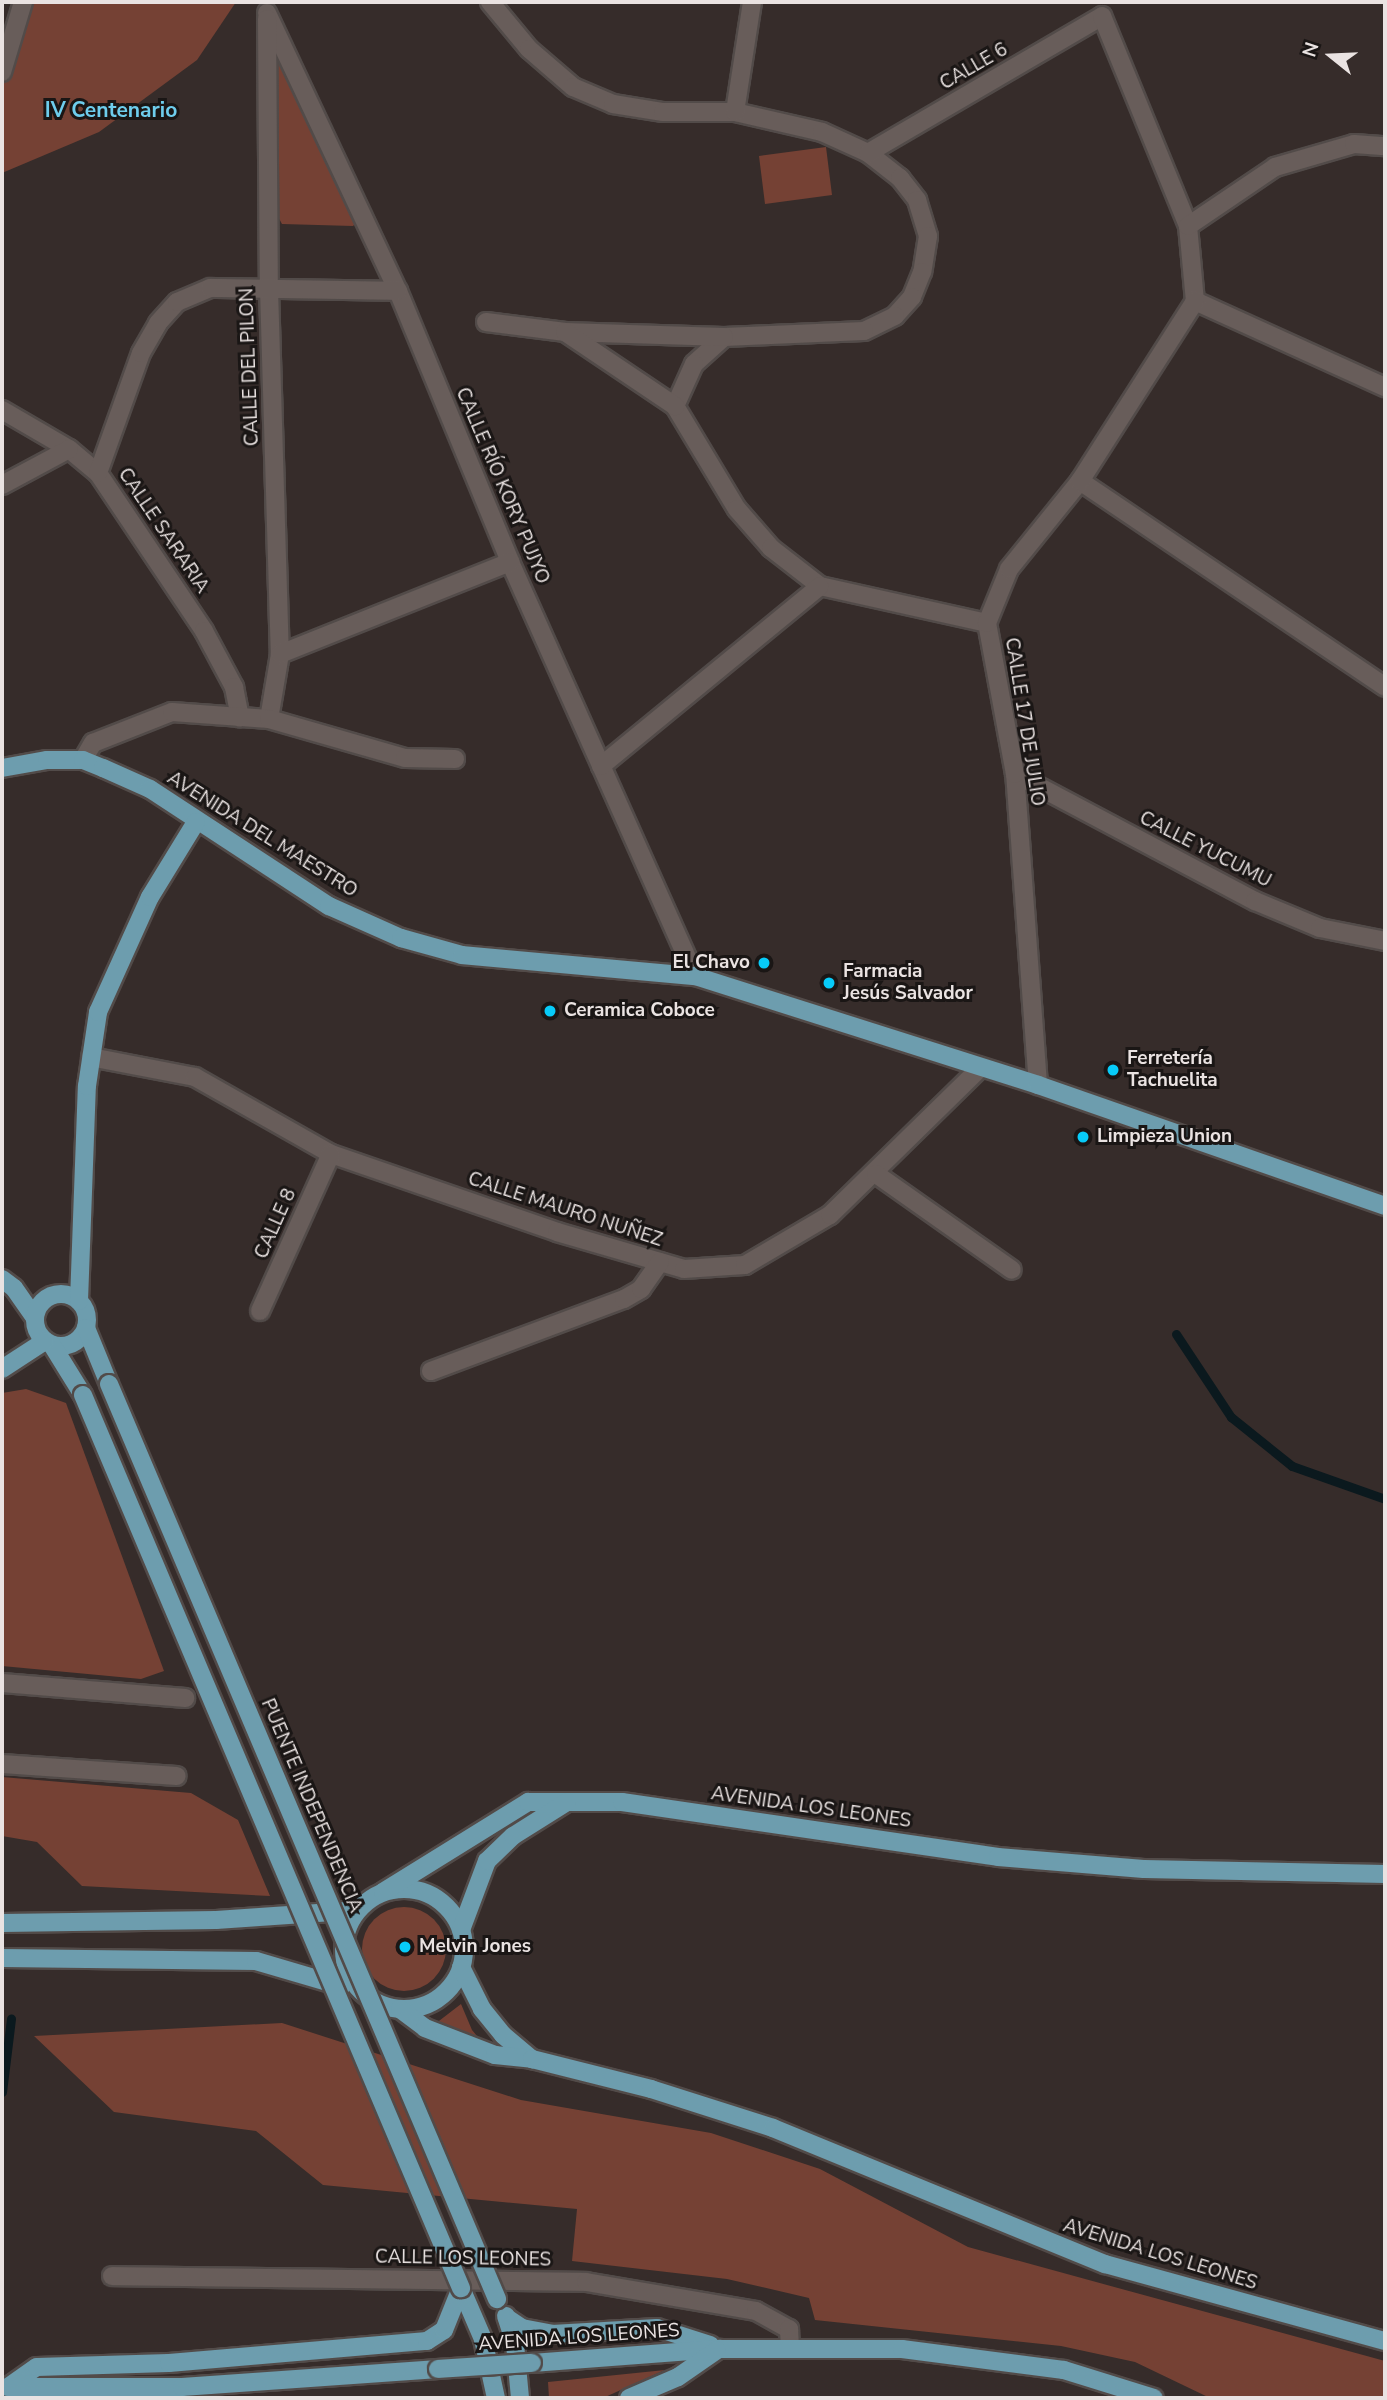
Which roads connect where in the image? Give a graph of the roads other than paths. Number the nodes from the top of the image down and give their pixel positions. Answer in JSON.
{"nodes":[{"id":1,"x":23,"y":2,"type":"edge"},
{"id":2,"x":490,"y":2,"type":"edge"},
{"id":3,"x":752,"y":2,"type":"edge"},
{"id":4,"x":266,"y":7,"type":"edge"},
{"id":5,"x":2,"y":72,"type":"edge"},
{"id":6,"x":735,"y":112,"type":"junction"},
{"id":7,"x":1385,"y":146,"type":"edge"},
{"id":8,"x":867,"y":153,"type":"junction"},
{"id":9,"x":1188,"y":226,"type":"junction"},
{"id":10,"x":269,"y":289,"type":"junction"},
{"id":11,"x":398,"y":291,"type":"junction"},
{"id":12,"x":1195,"y":301,"type":"junction"},
{"id":13,"x":486,"y":322,"type":"dead end"},
{"id":14,"x":565,"y":332,"type":"junction"},
{"id":15,"x":724,"y":337,"type":"junction"},
{"id":16,"x":1385,"y":387,"type":"edge"},
{"id":17,"x":675,"y":406,"type":"junction"},
{"id":18,"x":2,"y":410,"type":"edge"},
{"id":19,"x":69,"y":449,"type":"junction"},
{"id":20,"x":98,"y":473,"type":"junction"},
{"id":21,"x":1080,"y":481,"type":"junction"},
{"id":22,"x":2,"y":485,"type":"edge"},
{"id":23,"x":510,"y":562,"type":"junction"},
{"id":24,"x":820,"y":586,"type":"junction"},
{"id":25,"x":987,"y":623,"type":"junction"},
{"id":26,"x":280,"y":654,"type":"junction"},
{"id":27,"x":1385,"y":687,"type":"edge"},
{"id":28,"x":240,"y":717,"type":"junction"},
{"id":29,"x":268,"y":719,"type":"junction"},
{"id":30,"x":455,"y":759,"type":"dead end"},
{"id":31,"x":83,"y":760,"type":"junction"},
{"id":32,"x":601,"y":766,"type":"junction"},
{"id":33,"x":2,"y":768,"type":"edge"},
{"id":34,"x":1015,"y":774,"type":"junction"},
{"id":35,"x":196,"y":822,"type":"junction"},
{"id":36,"x":1385,"y":941,"type":"edge"},
{"id":37,"x":695,"y":976,"type":"junction"},
{"id":38,"x":91,"y":1057,"type":"junction"},
{"id":39,"x":980,"y":1068,"type":"junction"},
{"id":40,"x":1038,"y":1086,"type":"junction"},
{"id":41,"x":331,"y":1154,"type":"junction"},
{"id":42,"x":876,"y":1174,"type":"junction"},
{"id":43,"x":1385,"y":1206,"type":"edge"},
{"id":44,"x":660,"y":1262,"type":"junction"},
{"id":45,"x":1012,"y":1270,"type":"dead end"},
{"id":46,"x":2,"y":1279,"type":"edge"},
{"id":47,"x":79,"y":1301,"type":"junction"},
{"id":48,"x":260,"y":1311,"type":"dead end"},
{"id":49,"x":35,"y":1318,"type":"junction"},
{"id":50,"x":86,"y":1328,"type":"junction"},
{"id":51,"x":48,"y":1343,"type":"junction"},
{"id":52,"x":2,"y":1369,"type":"edge"},
{"id":53,"x":431,"y":1371,"type":"dead end"},
{"id":54,"x":2,"y":1683,"type":"edge"},
{"id":55,"x":185,"y":1698,"type":"dead end"},
{"id":56,"x":2,"y":1764,"type":"edge"},
{"id":57,"x":177,"y":1776,"type":"dead end"},
{"id":58,"x":567,"y":1802,"type":"junction"},
{"id":59,"x":1385,"y":1874,"type":"edge"},
{"id":60,"x":383,"y":1892,"type":"junction"},
{"id":61,"x":357,"y":1910,"type":"junction"},
{"id":62,"x":2,"y":1923,"type":"edge"},
{"id":63,"x":461,"y":1930,"type":"junction"},
{"id":64,"x":2,"y":1958,"type":"edge"},
{"id":65,"x":461,"y":1967,"type":"junction"},
{"id":66,"x":368,"y":1998,"type":"junction"},
{"id":67,"x":400,"y":2010,"type":"junction"},
{"id":68,"x":532,"y":2059,"type":"junction"},
{"id":69,"x":112,"y":2276,"type":"dead end"},
{"id":70,"x":461,"y":2288,"type":"junction"},
{"id":71,"x":507,"y":2318,"type":"junction"},
{"id":72,"x":1385,"y":2340,"type":"edge"},
{"id":73,"x":790,"y":2347,"type":"junction"},
{"id":74,"x":720,"y":2348,"type":"junction"},
{"id":75,"x":5,"y":2387,"type":"edge"},
{"id":76,"x":496,"y":2398,"type":"edge"},
{"id":77,"x":520,"y":2398,"type":"edge"},
{"id":78,"x":629,"y":2398,"type":"edge"},
{"id":79,"x":1154,"y":2398,"type":"edge"}],
"edges":[{"from":1,"to":5,"type":"street"},
{"from":2,"to":6,"type":"street"},
{"from":3,"to":6,"type":"street"},
{"from":4,"to":10,"type":"street","name":"CALLE DEL PILON"},
{"from":4,"to":11,"type":"street","name":"CALLE RÍO KORY PUJYO"},
{"from":6,"to":8,"type":"street"},
{"from":7,"to":9,"type":"street"},
{"from":8,"to":9,"type":"street","name":"CALLE 6"},
{"from":8,"to":15,"type":"street"},
{"from":9,"to":12,"type":"street"},
{"from":10,"to":11,"type":"street"},
{"from":10,"to":20,"type":"street"},
{"from":10,"to":26,"type":"street","name":"CALLE DEL PILON"},
{"from":11,"to":23,"type":"street","name":"CALLE RÍO KORY PUJYO"},
{"from":12,"to":16,"type":"street"},
{"from":12,"to":21,"type":"street","name":"CALLE 17 DE JULIO"},
{"from":13,"to":14,"type":"street"},
{"from":14,"to":15,"type":"street"},
{"from":14,"to":17,"type":"street"},
{"from":15,"to":17,"type":"street"},
{"from":17,"to":24,"type":"street"},
{"from":18,"to":19,"type":"street","name":"CALLE SARARIA"},
{"from":19,"to":20,"type":"street","name":"CALLE SARARIA"},
{"from":19,"to":22,"type":"street"},
{"from":20,"to":28,"type":"street","name":"CALLE SARARIA"},
{"from":21,"to":25,"type":"street","name":"CALLE 17 DE JULIO"},
{"from":21,"to":27,"type":"street"},
{"from":23,"to":26,"type":"street"},
{"from":23,"to":32,"type":"street","name":"CALLE RÍO KORY PUJYO"},
{"from":24,"to":25,"type":"street"},
{"from":24,"to":32,"type":"street"},
{"from":25,"to":34,"type":"street","name":"CALLE 17 DE JULIO"},
{"from":26,"to":29,"type":"street","name":"CALLE DEL PILON"},
{"from":28,"to":29,"type":"street"},
{"from":28,"to":31,"type":"street"},
{"from":29,"to":30,"type":"street"},
{"from":31,"to":33,"type":"main road","name":"AVENIDA DEL MAESTRO"},
{"from":31,"to":35,"type":"main road","name":"AVENIDA DEL MAESTRO"},
{"from":32,"to":37,"type":"street","name":"CALLE RÍO KORY PUJYO"},
{"from":34,"to":36,"type":"street","name":"CALLE YUCUMU"},
{"from":34,"to":40,"type":"street","name":"CALLE 17 DE JULIO"},
{"from":35,"to":37,"type":"main road","name":"AVENIDA DEL MAESTRO"},
{"from":35,"to":38,"type":"main road"},
{"from":37,"to":39,"type":"main road","name":"AVENIDA DEL MAESTRO"},
{"from":38,"to":41,"type":"street","name":"CALLE MAURO NUÑEZ"},
{"from":38,"to":47,"type":"main road"},
{"from":39,"to":40,"type":"main road","name":"AVENIDA DEL MAESTRO"},
{"from":39,"to":42,"type":"street","name":"CALLE MAURO NUÑEZ"},
{"from":40,"to":43,"type":"main road","name":"AVENIDA DEL MAESTRO"},
{"from":41,"to":44,"type":"street","name":"CALLE MAURO NUÑEZ"},
{"from":41,"to":48,"type":"street","name":"CALLE 8"},
{"from":42,"to":44,"type":"street","name":"CALLE MAURO NUÑEZ"},
{"from":42,"to":45,"type":"street"},
{"from":44,"to":53,"type":"street"},
{"from":46,"to":49,"type":"main road"},
{"from":47,"to":49,"type":"main road"},
{"from":47,"to":50,"type":"main road"},
{"from":49,"to":51,"type":"main road"},
{"from":50,"to":51,"type":"main road"},
{"from":50,"to":71,"type":"main road","name":"PUENTE INDEPENDENCIA","bridge":true},
{"from":51,"to":52,"type":"main road"},
{"from":51,"to":70,"type":"main road","bridge":true},
{"from":54,"to":55,"type":"street"},
{"from":56,"to":57,"type":"street"},
{"from":58,"to":59,"type":"main road","name":"AVENIDA LOS LEONES"},
{"from":58,"to":60,"type":"main road","name":"AVENIDA LOS LEONES"},
{"from":58,"to":63,"type":"main road"},
{"from":60,"to":61,"type":"main road"},
{"from":60,"to":63,"type":"main road"},
{"from":61,"to":62,"type":"main road"},
{"from":61,"to":66,"type":"main road"},
{"from":63,"to":65,"type":"main road"},
{"from":64,"to":66,"type":"main road"},
{"from":65,"to":67,"type":"main road"},
{"from":65,"to":68,"type":"main road","name":"AVENIDA LOS LEONES"},
{"from":66,"to":67,"type":"main road"},
{"from":67,"to":68,"type":"main road","name":"AVENIDA LOS LEONES"},
{"from":68,"to":72,"type":"main road","name":"AVENIDA LOS LEONES"},
{"from":69,"to":73,"type":"street","name":"CALLE LOS LEONES"},
{"from":70,"to":75,"type":"main road"},
{"from":70,"to":76,"type":"main road"},
{"from":71,"to":74,"type":"main road"},
{"from":71,"to":77,"type":"main road","name":"PUENTE INDEPENDENCIA"},
{"from":73,"to":74,"type":"main road","name":"AVENIDA LOS LEONES"},
{"from":73,"to":79,"type":"main road","name":"AVENIDA LOS LEONES"},
{"from":74,"to":75,"type":"main road","name":"AVENIDA LOS LEONES","bridge":true},
{"from":74,"to":78,"type":"main road"}]}
